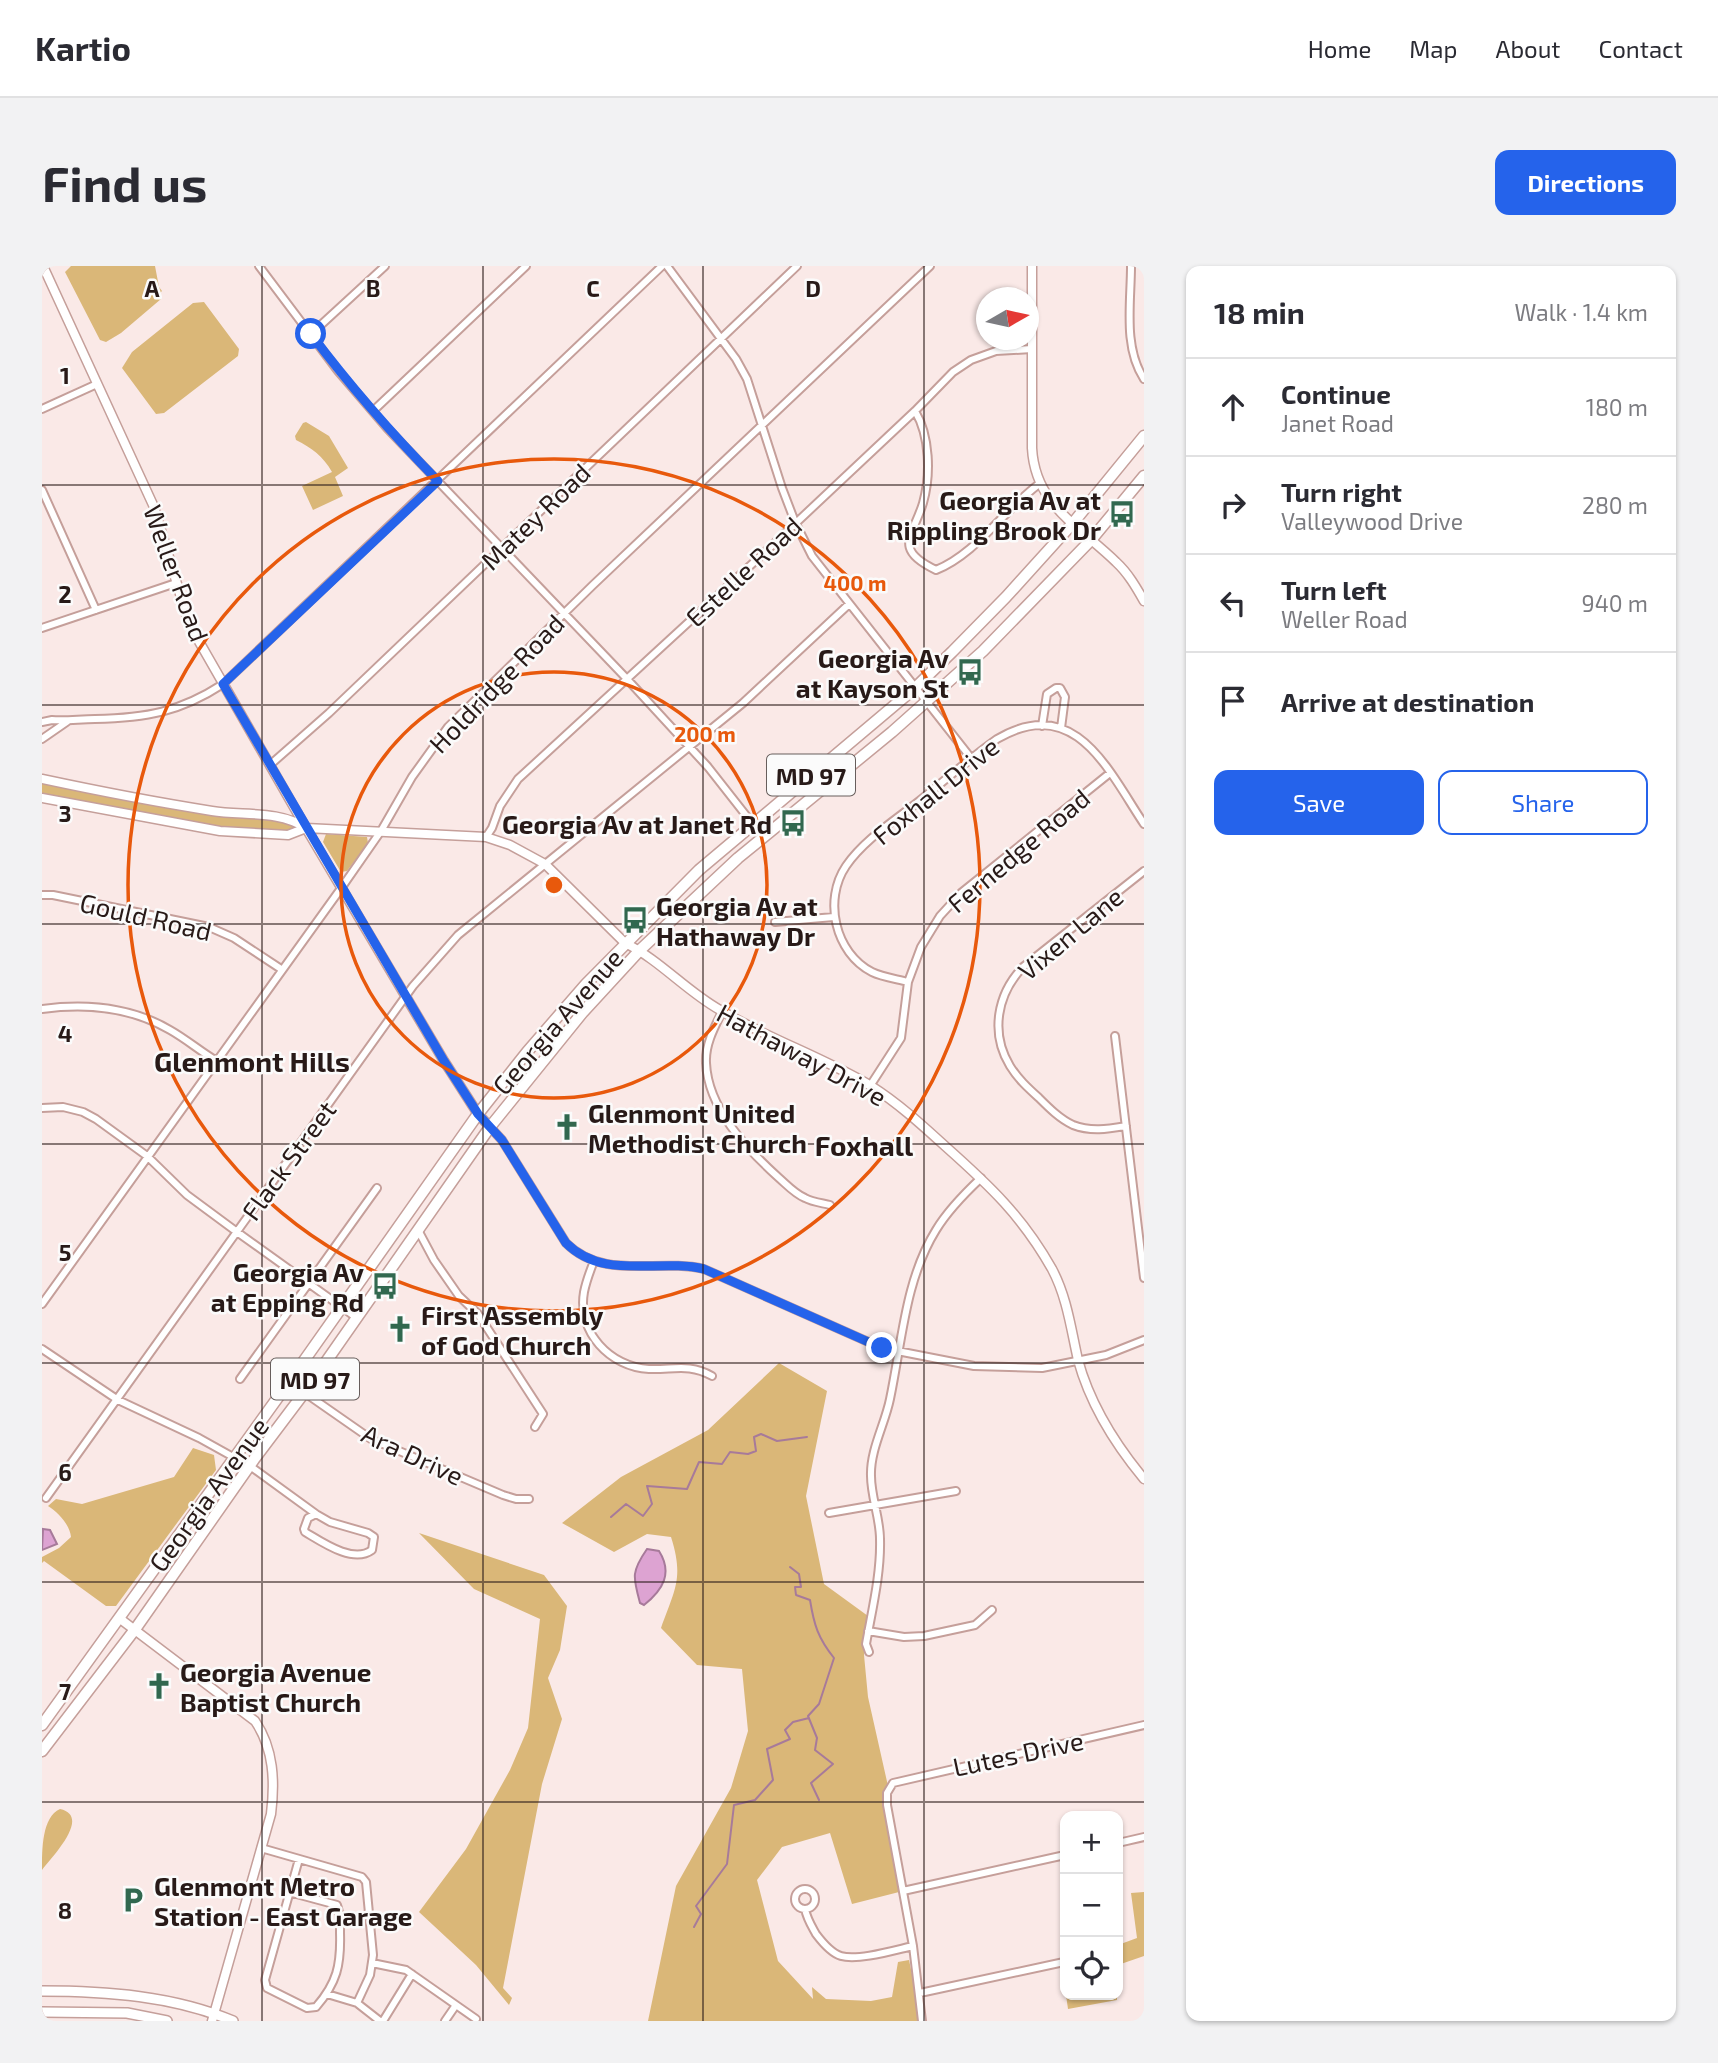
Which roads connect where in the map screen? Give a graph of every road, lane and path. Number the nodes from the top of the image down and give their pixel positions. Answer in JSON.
{"nodes":[{"id":1,"x":259,"y":266,"type":"edge"},
{"id":2,"x":386,"y":266,"type":"edge"},
{"id":3,"x":526,"y":266,"type":"edge"},
{"id":4,"x":664,"y":266,"type":"edge"},
{"id":5,"x":797,"y":266,"type":"edge"},
{"id":6,"x":930,"y":266,"type":"edge"},
{"id":7,"x":1032,"y":266,"type":"edge"},
{"id":8,"x":1130,"y":266,"type":"edge"},
{"id":9,"x":43,"y":267,"type":"edge"},
{"id":10,"x":1032,"y":287,"type":"edge"},
{"id":11,"x":311,"y":334,"type":"junction"},
{"id":12,"x":720,"y":338,"type":"junction"},
{"id":13,"x":1014,"y":350,"type":"edge"},
{"id":14,"x":1032,"y":350,"type":"edge"},
{"id":15,"x":1144,"y":379,"type":"edge"},
{"id":16,"x":97,"y":384,"type":"junction"},
{"id":17,"x":42,"y":409,"type":"edge"},
{"id":18,"x":373,"y":411,"type":"junction"},
{"id":19,"x":915,"y":411,"type":"junction"},
{"id":20,"x":762,"y":425,"type":"junction"},
{"id":21,"x":1144,"y":436,"type":"edge"},
{"id":22,"x":1144,"y":476,"type":"edge"},
{"id":23,"x":438,"y":481,"type":"junction"},
{"id":24,"x":1039,"y":484,"type":"junction"},
{"id":25,"x":42,"y":490,"type":"edge"},
{"id":26,"x":795,"y":522,"type":"junction"},
{"id":27,"x":1073,"y":523,"type":"junction"},
{"id":28,"x":1091,"y":540,"type":"junction"},
{"id":29,"x":502,"y":548,"type":"junction"},
{"id":30,"x":176,"y":583,"type":"junction"},
{"id":31,"x":1144,"y":601,"type":"edge"},
{"id":32,"x":848,"y":605,"type":"junction"},
{"id":33,"x":96,"y":610,"type":"junction"},
{"id":34,"x":564,"y":613,"type":"junction"},
{"id":35,"x":42,"y":628,"type":"edge"},
{"id":36,"x":627,"y":679,"type":"junction"},
{"id":37,"x":223,"y":684,"type":"junction"},
{"id":38,"x":915,"y":688,"type":"junction"},
{"id":39,"x":926,"y":703,"type":"junction"},
{"id":40,"x":68,"y":721,"type":"junction"},
{"id":41,"x":42,"y":722,"type":"edge"},
{"id":42,"x":1042,"y":726,"type":"junction"},
{"id":43,"x":1061,"y":728,"type":"junction"},
{"id":44,"x":42,"y":739,"type":"edge"},
{"id":45,"x":689,"y":747,"type":"junction"},
{"id":46,"x":971,"y":758,"type":"junction"},
{"id":47,"x":271,"y":764,"type":"junction"},
{"id":48,"x":1110,"y":773,"type":"junction"},
{"id":49,"x":42,"y":779,"type":"edge"},
{"id":50,"x":42,"y":798,"type":"edge"},
{"id":51,"x":752,"y":823,"type":"junction"},
{"id":52,"x":1144,"y":824,"type":"edge"},
{"id":53,"x":306,"y":828,"type":"junction"},
{"id":54,"x":381,"y":831,"type":"junction"},
{"id":55,"x":486,"y":837,"type":"junction"},
{"id":56,"x":545,"y":864,"type":"junction"},
{"id":57,"x":1144,"y":871,"type":"edge"},
{"id":58,"x":342,"y":887,"type":"junction"},
{"id":59,"x":42,"y":895,"type":"edge"},
{"id":60,"x":834,"y":917,"type":"junction"},
{"id":61,"x":775,"y":922,"type":"dead end"},
{"id":62,"x":625,"y":943,"type":"junction"},
{"id":63,"x":640,"y":950,"type":"junction"},
{"id":64,"x":281,"y":969,"type":"junction"},
{"id":65,"x":908,"y":982,"type":"junction"},
{"id":66,"x":407,"y":995,"type":"junction"},
{"id":67,"x":42,"y":1009,"type":"edge"},
{"id":68,"x":722,"y":1012,"type":"junction"},
{"id":69,"x":1115,"y":1036,"type":"dead end"},
{"id":70,"x":215,"y":1060,"type":"junction"},
{"id":71,"x":870,"y":1086,"type":"junction"},
{"id":72,"x":42,"y":1108,"type":"edge"},
{"id":73,"x":478,"y":1114,"type":"junction"},
{"id":74,"x":1126,"y":1126,"type":"junction"},
{"id":75,"x":490,"y":1127,"type":"junction"},
{"id":76,"x":148,"y":1156,"type":"junction"},
{"id":77,"x":981,"y":1178,"type":"junction"},
{"id":78,"x":377,"y":1188,"type":"dead end"},
{"id":79,"x":831,"y":1205,"type":"dead end"},
{"id":80,"x":418,"y":1230,"type":"junction"},
{"id":81,"x":237,"y":1232,"type":"junction"},
{"id":82,"x":594,"y":1261,"type":"junction"},
{"id":83,"x":1144,"y":1278,"type":"edge"},
{"id":84,"x":307,"y":1283,"type":"junction"},
{"id":85,"x":42,"y":1304,"type":"edge"},
{"id":86,"x":341,"y":1307,"type":"junction"},
{"id":87,"x":357,"y":1318,"type":"junction"},
{"id":88,"x":1144,"y":1340,"type":"edge"},
{"id":89,"x":42,"y":1349,"type":"edge"},
{"id":90,"x":899,"y":1351,"type":"junction"},
{"id":91,"x":1079,"y":1362,"type":"junction"},
{"id":92,"x":712,"y":1376,"type":"dead end"},
{"id":93,"x":240,"y":1379,"type":"dead end"},
{"id":94,"x":304,"y":1393,"type":"junction"},
{"id":95,"x":118,"y":1400,"type":"junction"},
{"id":96,"x":535,"y":1427,"type":"dead end"},
{"id":97,"x":235,"y":1458,"type":"junction"},
{"id":98,"x":250,"y":1466,"type":"junction"},
{"id":99,"x":1144,"y":1479,"type":"edge"},
{"id":100,"x":956,"y":1491,"type":"dead end"},
{"id":101,"x":46,"y":1498,"type":"dead end"},
{"id":102,"x":529,"y":1499,"type":"dead end"},
{"id":103,"x":875,"y":1505,"type":"junction"},
{"id":104,"x":828,"y":1513,"type":"dead end"},
{"id":105,"x":316,"y":1514,"type":"junction"},
{"id":106,"x":992,"y":1610,"type":"dead end"},
{"id":107,"x":119,"y":1618,"type":"junction"},
{"id":108,"x":136,"y":1628,"type":"junction"},
{"id":109,"x":868,"y":1631,"type":"junction"},
{"id":110,"x":869,"y":1652,"type":"dead end"},
{"id":111,"x":42,"y":1725,"type":"edge"},
{"id":112,"x":1144,"y":1726,"type":"edge"},
{"id":113,"x":42,"y":1751,"type":"edge"},
{"id":114,"x":1144,"y":1837,"type":"edge"},
{"id":115,"x":1123,"y":1842,"type":"edge"},
{"id":116,"x":261,"y":1848,"type":"junction"},
{"id":117,"x":1060,"y":1856,"type":"edge"},
{"id":118,"x":299,"y":1859,"type":"junction"},
{"id":119,"x":903,"y":1891,"type":"junction"},
{"id":120,"x":289,"y":1892,"type":"junction"},
{"id":121,"x":805,"y":1909,"type":"dead end"},
{"id":122,"x":913,"y":1946,"type":"junction"},
{"id":123,"x":372,"y":1963,"type":"junction"},
{"id":124,"x":1060,"y":1963,"type":"edge"},
{"id":125,"x":412,"y":1974,"type":"junction"},
{"id":126,"x":42,"y":1991,"type":"edge"},
{"id":127,"x":920,"y":1993,"type":"junction"},
{"id":128,"x":327,"y":1994,"type":"junction"},
{"id":129,"x":356,"y":2003,"type":"junction"},
{"id":130,"x":456,"y":2006,"type":"junction"},
{"id":131,"x":44,"y":2015,"type":"edge"},
{"id":132,"x":213,"y":2017,"type":"edge"},
{"id":133,"x":476,"y":2019,"type":"edge"},
{"id":134,"x":167,"y":2021,"type":"edge"},
{"id":135,"x":233,"y":2021,"type":"edge"},
{"id":136,"x":381,"y":2021,"type":"edge"},
{"id":137,"x":445,"y":2021,"type":"edge"},
{"id":138,"x":922,"y":2021,"type":"edge"}],
"edges":[{"from":1,"to":11,"type":"street"},
{"from":2,"to":11,"type":"street"},
{"from":3,"to":18,"type":"street"},
{"from":4,"to":12,"type":"street"},
{"from":4,"to":23,"type":"street"},
{"from":5,"to":12,"type":"street","name":"Matey Road"},
{"from":6,"to":20,"type":"street","name":"Holdridge Road"},
{"from":7,"to":10,"type":"street"},
{"from":8,"to":15,"type":"street"},
{"from":9,"to":16,"type":"street","name":"Weller Road"},
{"from":11,"to":18,"type":"street"},
{"from":12,"to":20,"type":"street"},
{"from":12,"to":29,"type":"street","name":"Matey Road"},
{"from":13,"to":19,"type":"street","name":"Estelle Road"},
{"from":14,"to":24,"type":"street"},
{"from":16,"to":17,"type":"street"},
{"from":16,"to":30,"type":"street","name":"Weller Road"},
{"from":18,"to":23,"type":"street"},
{"from":19,"to":24,"type":"street"},
{"from":19,"to":26,"type":"street","name":"Estelle Road"},
{"from":20,"to":26,"type":"street"},
{"from":20,"to":34,"type":"street","name":"Holdridge Road"},
{"from":21,"to":27,"type":"main road","name":"Georgia Avenue","number":"MD 97"},
{"from":22,"to":28,"type":"main road","name":"Georgia Avenue","number":"MD 97"},
{"from":23,"to":29,"type":"street"},
{"from":23,"to":37,"type":"street"},
{"from":24,"to":27,"type":"street"},
{"from":25,"to":33,"type":"street"},
{"from":26,"to":32,"type":"street"},
{"from":26,"to":36,"type":"street","name":"Estelle Road"},
{"from":27,"to":28,"type":"street"},
{"from":27,"to":38,"type":"main road","name":"Georgia Avenue","number":"MD 97"},
{"from":28,"to":31,"type":"street"},
{"from":28,"to":39,"type":"main road","name":"Georgia Avenue","number":"MD 97"},
{"from":29,"to":34,"type":"street"},
{"from":29,"to":47,"type":"street","name":"Matey Road"},
{"from":30,"to":33,"type":"street"},
{"from":30,"to":37,"type":"street","name":"Weller Road"},
{"from":32,"to":38,"type":"street"},
{"from":32,"to":45,"type":"street","name":"Flack Street"},
{"from":33,"to":35,"type":"street"},
{"from":34,"to":36,"type":"street"},
{"from":34,"to":54,"type":"street","name":"Holdridge Road"},
{"from":36,"to":45,"type":"street"},
{"from":36,"to":55,"type":"street","name":"Estelle Road"},
{"from":37,"to":40,"type":"street"},
{"from":37,"to":47,"type":"street","name":"Weller Road"},
{"from":38,"to":39,"type":"street"},
{"from":38,"to":51,"type":"main road","name":"Georgia Avenue","number":"MD 97"},
{"from":39,"to":46,"type":"street"},
{"from":39,"to":63,"type":"main road","name":"Georgia Avenue","number":"MD 97"},
{"from":40,"to":41,"type":"street"},
{"from":40,"to":44,"type":"street"},
{"from":42,"to":43,"type":"street","name":"Foxhall Drive"},
{"from":42,"to":43,"type":"street"},
{"from":42,"to":46,"type":"street","name":"Foxhall Drive"},
{"from":43,"to":48,"type":"street","name":"Foxhall Drive"},
{"from":45,"to":51,"type":"street"},
{"from":45,"to":56,"type":"street","name":"Flack Street"},
{"from":46,"to":60,"type":"street","name":"Foxhall Drive"},
{"from":47,"to":53,"type":"street","name":"Weller Road"},
{"from":48,"to":52,"type":"street","name":"Foxhall Drive"},
{"from":48,"to":65,"type":"street","name":"Fernedge Road"},
{"from":49,"to":53,"type":"street","name":"Hathaway Drive"},
{"from":50,"to":53,"type":"street","name":"Hathaway Drive"},
{"from":51,"to":62,"type":"main road","name":"Georgia Avenue","number":"MD 97"},
{"from":53,"to":54,"type":"street","name":"Hathaway Drive"},
{"from":53,"to":58,"type":"street","name":"Weller Road"},
{"from":54,"to":55,"type":"street","name":"Hathaway Drive"},
{"from":54,"to":58,"type":"street","name":"Holdridge Road"},
{"from":55,"to":56,"type":"street","name":"Hathaway Drive"},
{"from":56,"to":62,"type":"street","name":"Hathaway Drive"},
{"from":56,"to":66,"type":"street","name":"Flack Street"},
{"from":57,"to":74,"type":"street","name":"Vixen Lane"},
{"from":58,"to":64,"type":"street","name":"Holdridge Road"},
{"from":58,"to":66,"type":"street","name":"Weller Road"},
{"from":59,"to":64,"type":"street","name":"Gould Road"},
{"from":60,"to":61,"type":"street"},
{"from":60,"to":65,"type":"street","name":"Foxhall Drive"},
{"from":62,"to":63,"type":"street","name":"Hathaway Drive"},
{"from":62,"to":73,"type":"main road","name":"Georgia Avenue","number":"MD 97"},
{"from":63,"to":68,"type":"street","name":"Hathaway Drive"},
{"from":63,"to":75,"type":"main road","name":"Georgia Avenue","number":"MD 97"},
{"from":64,"to":70,"type":"street","name":"Holdridge Road"},
{"from":65,"to":71,"type":"street","name":"Fernedge Road"},
{"from":66,"to":73,"type":"street","name":"Weller Road"},
{"from":66,"to":81,"type":"street","name":"Flack Street"},
{"from":67,"to":70,"type":"street"},
{"from":68,"to":71,"type":"street","name":"Hathaway Drive"},
{"from":68,"to":79,"type":"street"},
{"from":69,"to":74,"type":"street"},
{"from":70,"to":76,"type":"street","name":"Holdridge Road"},
{"from":71,"to":77,"type":"street","name":"Hathaway Drive"},
{"from":72,"to":76,"type":"street"},
{"from":73,"to":75,"type":"street","name":"Weller Road"},
{"from":73,"to":86,"type":"main road","name":"Georgia Avenue","number":"MD 97"},
{"from":74,"to":83,"type":"street"},
{"from":75,"to":80,"type":"main road","name":"Georgia Avenue","number":"MD 97"},
{"from":75,"to":82,"type":"street","name":"Weller Road"},
{"from":76,"to":81,"type":"street"},
{"from":76,"to":85,"type":"street","name":"Holdridge Road"},
{"from":77,"to":90,"type":"street"},
{"from":77,"to":91,"type":"street","name":"Hathaway Drive"},
{"from":78,"to":84,"type":"street"},
{"from":80,"to":87,"type":"main road","name":"Georgia Avenue","number":"MD 97"},
{"from":80,"to":96,"type":"street"},
{"from":81,"to":84,"type":"street"},
{"from":81,"to":95,"type":"street","name":"Flack Street"},
{"from":82,"to":90,"type":"street","name":"Weller Road"},
{"from":82,"to":92,"type":"street"},
{"from":84,"to":86,"type":"street"},
{"from":84,"to":93,"type":"street"},
{"from":86,"to":87,"type":"street"},
{"from":86,"to":97,"type":"main road","name":"Georgia Avenue","number":"MD 97"},
{"from":87,"to":94,"type":"main road","name":"Georgia Avenue","number":"MD 97"},
{"from":88,"to":91,"type":"street","name":"Weller Road"},
{"from":89,"to":95,"type":"street"},
{"from":90,"to":91,"type":"street","name":"Weller Road"},
{"from":90,"to":103,"type":"street"},
{"from":91,"to":99,"type":"street","name":"Hathaway Drive"},
{"from":94,"to":98,"type":"main road","name":"Georgia Avenue","number":"MD 97"},
{"from":94,"to":102,"type":"street","name":"Ara Drive"},
{"from":95,"to":97,"type":"street"},
{"from":95,"to":101,"type":"street","name":"Flack Street"},
{"from":97,"to":107,"type":"main road","name":"Georgia Avenue","number":"MD 97"},
{"from":98,"to":105,"type":"street"},
{"from":98,"to":108,"type":"main road","name":"Georgia Avenue","number":"MD 97"},
{"from":100,"to":103,"type":"street"},
{"from":103,"to":104,"type":"street"},
{"from":103,"to":109,"type":"street"},
{"from":105,"to":105,"type":"street"},
{"from":106,"to":109,"type":"street"},
{"from":107,"to":108,"type":"street"},
{"from":107,"to":111,"type":"main road","name":"Georgia Avenue","number":"MD 97"},
{"from":108,"to":113,"type":"main road","name":"Georgia Avenue","number":"MD 97"},
{"from":108,"to":116,"type":"street"},
{"from":109,"to":110,"type":"street"},
{"from":112,"to":119,"type":"street","name":"Lutes Drive"},
{"from":114,"to":115,"type":"street"},
{"from":116,"to":118,"type":"street"},
{"from":116,"to":132,"type":"street"},
{"from":117,"to":119,"type":"street"},
{"from":118,"to":120,"type":"street"},
{"from":118,"to":123,"type":"street"},
{"from":119,"to":122,"type":"street"},
{"from":120,"to":128,"type":"street"},
{"from":120,"to":128,"type":"street"},
{"from":121,"to":122,"type":"street"},
{"from":122,"to":127,"type":"street"},
{"from":123,"to":125,"type":"street"},
{"from":123,"to":129,"type":"street"},
{"from":124,"to":127,"type":"street"},
{"from":125,"to":130,"type":"street"},
{"from":125,"to":136,"type":"street"},
{"from":126,"to":132,"type":"main road"},
{"from":127,"to":138,"type":"street"},
{"from":128,"to":129,"type":"street"},
{"from":129,"to":136,"type":"street"},
{"from":130,"to":133,"type":"street"},
{"from":130,"to":137,"type":"street"},
{"from":131,"to":134,"type":"main road"},
{"from":132,"to":135,"type":"main road"}]}
